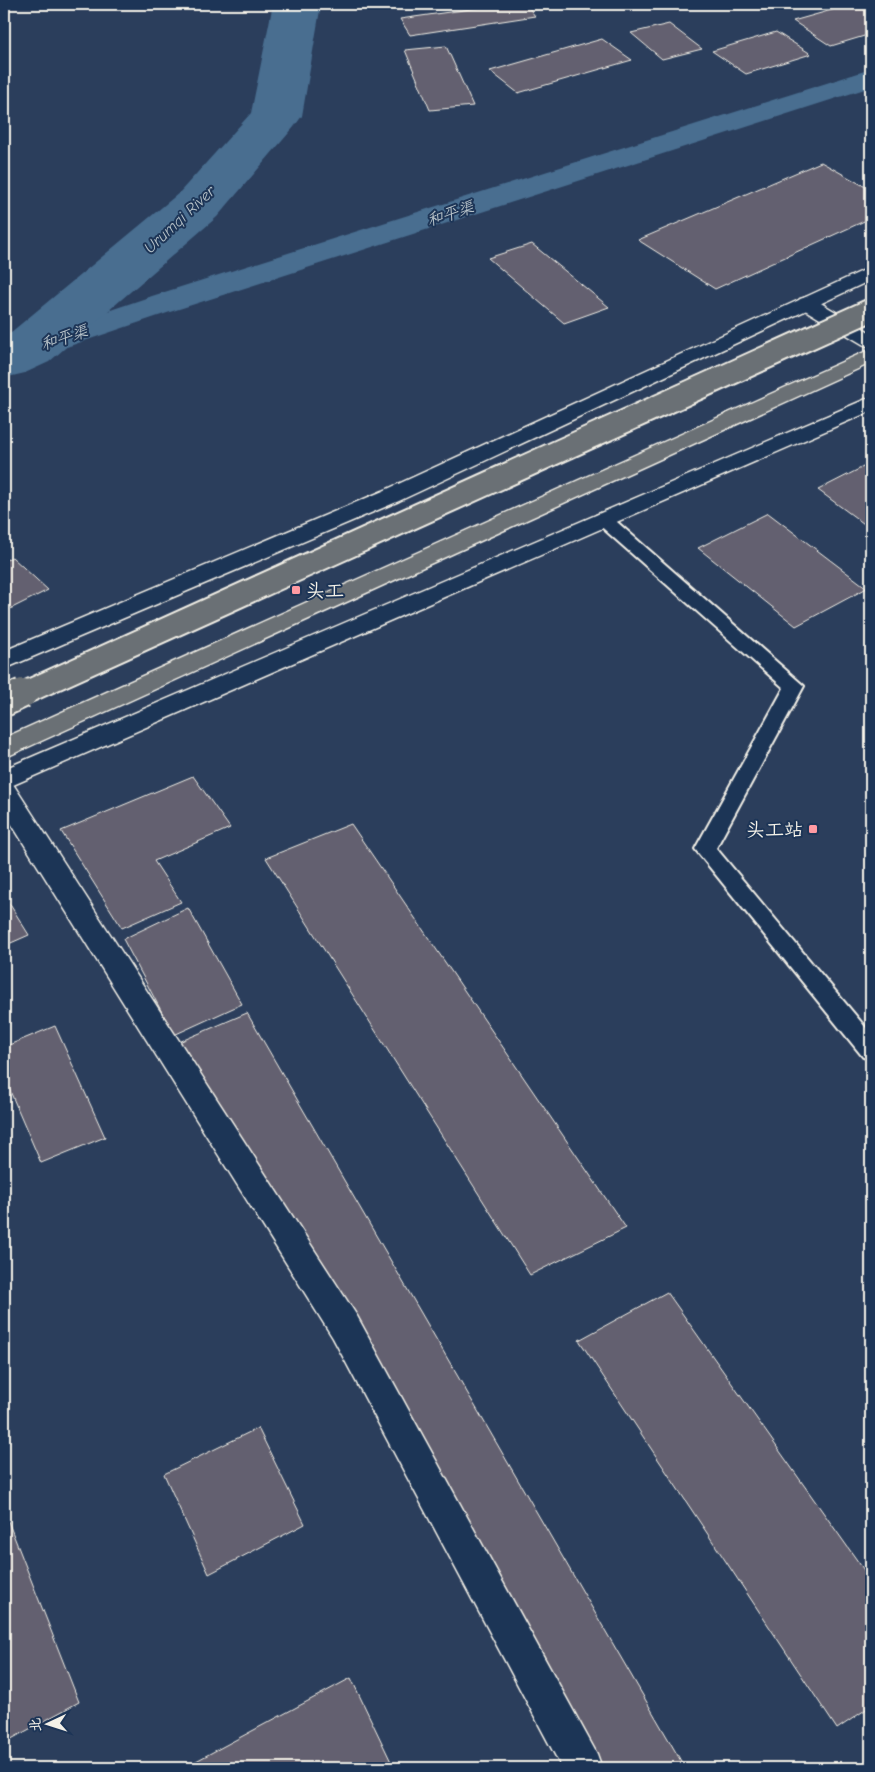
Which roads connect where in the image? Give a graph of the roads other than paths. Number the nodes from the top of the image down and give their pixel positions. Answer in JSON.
{"nodes":[{"id":1,"x":871,"y":273,"type":"edge"},
{"id":2,"x":807,"y":303,"type":"junction"},
{"id":3,"x":871,"y":310,"type":"edge"},
{"id":4,"x":871,"y":340,"type":"edge"},
{"id":5,"x":871,"y":355,"type":"edge"},
{"id":6,"x":871,"y":403,"type":"edge"},
{"id":7,"x":603,"y":519,"type":"junction"},
{"id":8,"x":4,"y":660,"type":"edge"},
{"id":9,"x":4,"y":702,"type":"edge"},
{"id":10,"x":4,"y":749,"type":"edge"},
{"id":11,"x":4,"y":780,"type":"edge"},
{"id":12,"x":4,"y":790,"type":"edge"},
{"id":13,"x":871,"y":1050,"type":"edge"},
{"id":14,"x":582,"y":1768,"type":"edge"}],
"edges":[{"from":1,"to":2,"type":"main road"},
{"from":2,"to":4,"type":"main road"},
{"from":2,"to":8,"type":"main road"},
{"from":3,"to":9,"type":"highway","bridge":true},
{"from":5,"to":10,"type":"highway"},
{"from":6,"to":7,"type":"main road"},
{"from":7,"to":11,"type":"main road"},
{"from":7,"to":13,"type":"lane"},
{"from":12,"to":14,"type":"main road"}]}
